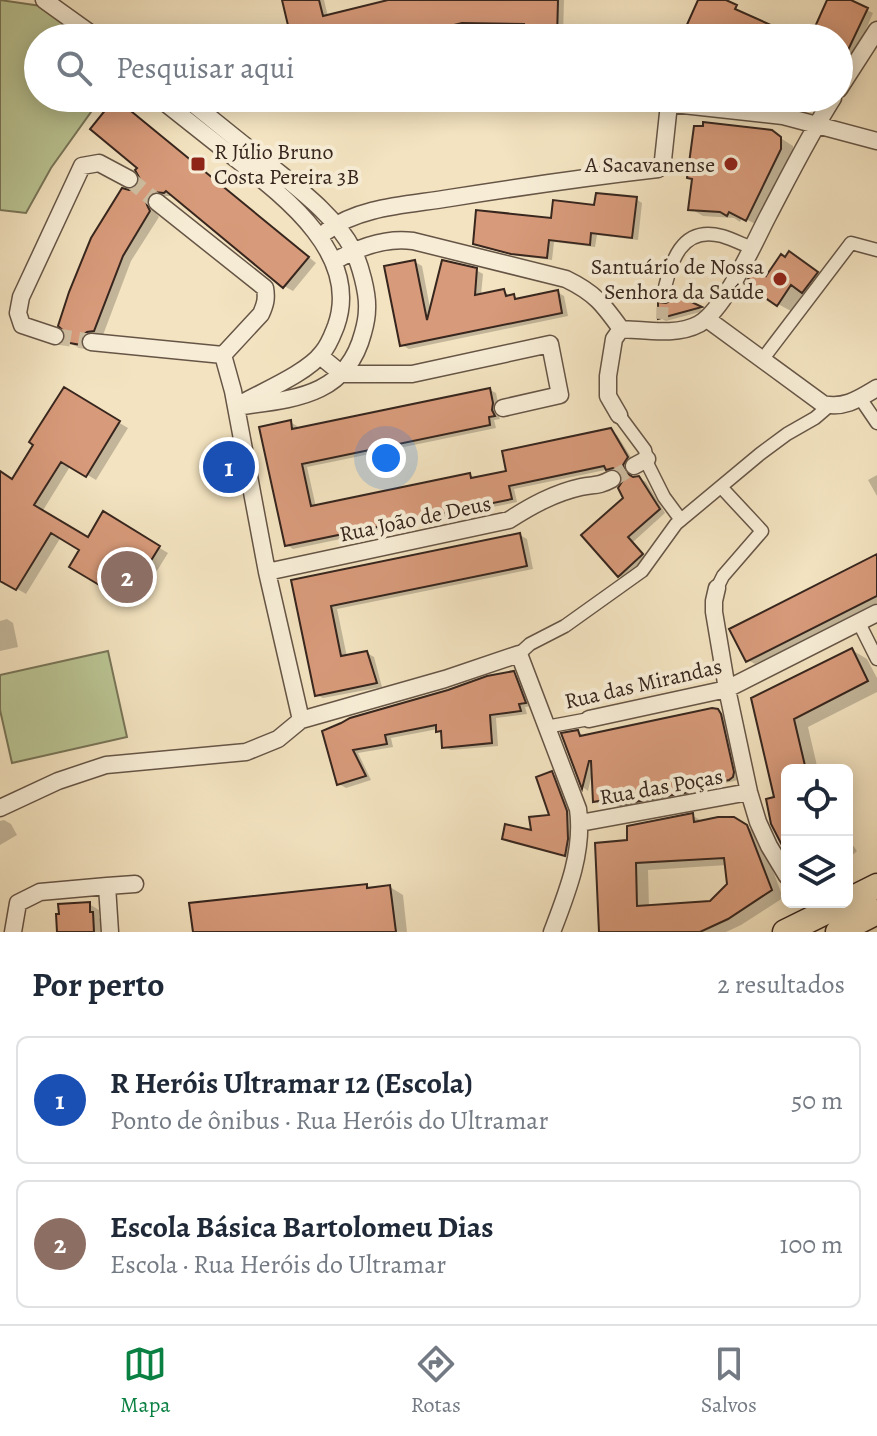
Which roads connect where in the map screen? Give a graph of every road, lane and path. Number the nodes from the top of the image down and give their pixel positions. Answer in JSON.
{"nodes":[{"id":1,"x":44,"y":0,"type":"edge"},
{"id":2,"x":77,"y":24,"type":"edge"},
{"id":3,"x":877,"y":30,"type":"edge"},
{"id":4,"x":853,"y":67,"type":"edge"},
{"id":5,"x":177,"y":112,"type":"edge"},
{"id":6,"x":203,"y":112,"type":"edge"},
{"id":7,"x":668,"y":112,"type":"edge"},
{"id":8,"x":745,"y":112,"type":"edge"},
{"id":9,"x":824,"y":112,"type":"edge"},
{"id":10,"x":816,"y":125,"type":"junction"},
{"id":11,"x":877,"y":141,"type":"edge"},
{"id":12,"x":129,"y":179,"type":"tunnel mouth"},
{"id":13,"x":157,"y":202,"type":"tunnel mouth"},
{"id":14,"x":335,"y":225,"type":"junction"},
{"id":15,"x":319,"y":237,"type":"junction"},
{"id":16,"x":752,"y":248,"type":"junction"},
{"id":17,"x":353,"y":250,"type":"junction"},
{"id":18,"x":877,"y":250,"type":"edge"},
{"id":19,"x":333,"y":262,"type":"junction"},
{"id":20,"x":663,"y":295,"type":"tunnel mouth"},
{"id":21,"x":707,"y":319,"type":"junction"},
{"id":22,"x":621,"y":329,"type":"junction"},
{"id":23,"x":55,"y":336,"type":"tunnel mouth"},
{"id":24,"x":91,"y":342,"type":"tunnel mouth"},
{"id":25,"x":223,"y":355,"type":"junction"},
{"id":26,"x":320,"y":356,"type":"junction"},
{"id":27,"x":762,"y":360,"type":"junction"},
{"id":28,"x":342,"y":374,"type":"junction"},
{"id":29,"x":877,"y":388,"type":"edge"},
{"id":30,"x":860,"y":398,"type":"junction"},
{"id":31,"x":829,"y":406,"type":"junction"},
{"id":32,"x":236,"y":407,"type":"junction"},
{"id":33,"x":503,"y":408,"type":"dead end"},
{"id":34,"x":619,"y":415,"type":"joint"},
{"id":35,"x":877,"y":423,"type":"edge"},
{"id":36,"x":612,"y":479,"type":"tunnel mouth"},
{"id":37,"x":722,"y":488,"type":"junction"},
{"id":38,"x":681,"y":520,"type":"junction"},
{"id":39,"x":267,"y":572,"type":"junction"},
{"id":40,"x":717,"y":588,"type":"joint"},
{"id":41,"x":877,"y":613,"type":"edge"},
{"id":42,"x":859,"y":623,"type":"junction"},
{"id":43,"x":519,"y":654,"type":"junction"},
{"id":44,"x":877,"y":659,"type":"edge"},
{"id":45,"x":727,"y":689,"type":"junction"},
{"id":46,"x":589,"y":719,"type":"joint"},
{"id":47,"x":301,"y":720,"type":"junction"},
{"id":48,"x":546,"y":727,"type":"junction"},
{"id":49,"x":749,"y":792,"type":"junction"},
{"id":50,"x":0,"y":808,"type":"edge"},
{"id":51,"x":580,"y":823,"type":"junction"},
{"id":52,"x":781,"y":866,"type":"edge"},
{"id":53,"x":135,"y":884,"type":"dead end"},
{"id":54,"x":107,"y":886,"type":"junction"},
{"id":55,"x":877,"y":886,"type":"edge"},
{"id":56,"x":833,"y":910,"type":"edge"},
{"id":57,"x":877,"y":912,"type":"edge"},
{"id":58,"x":13,"y":932,"type":"edge"},
{"id":59,"x":110,"y":932,"type":"edge"},
{"id":60,"x":552,"y":932,"type":"edge"},
{"id":61,"x":785,"y":932,"type":"edge"}],
"edges":[{"from":1,"to":2,"type":"street"},
{"from":3,"to":4,"type":"street"},
{"from":5,"to":15,"type":"street"},
{"from":6,"to":14,"type":"street"},
{"from":7,"to":14,"type":"street"},
{"from":8,"to":10,"type":"street"},
{"from":9,"to":10,"type":"street"},
{"from":10,"to":11,"type":"street"},
{"from":10,"to":16,"type":"street"},
{"from":12,"to":23,"type":"street"},
{"from":13,"to":25,"type":"street"},
{"from":14,"to":15,"type":"street"},
{"from":14,"to":17,"type":"street"},
{"from":15,"to":19,"type":"street"},
{"from":16,"to":20,"type":"street"},
{"from":16,"to":21,"type":"street"},
{"from":17,"to":19,"type":"street"},
{"from":17,"to":22,"type":"street"},
{"from":17,"to":28,"type":"street"},
{"from":18,"to":27,"type":"street"},
{"from":19,"to":26,"type":"street"},
{"from":21,"to":22,"type":"street"},
{"from":21,"to":27,"type":"street"},
{"from":22,"to":34,"type":"street"},
{"from":24,"to":25,"type":"street"},
{"from":25,"to":32,"type":"street"},
{"from":26,"to":28,"type":"street"},
{"from":26,"to":32,"type":"street"},
{"from":27,"to":31,"type":"street"},
{"from":28,"to":32,"type":"street"},
{"from":28,"to":33,"type":"street"},
{"from":29,"to":30,"type":"street"},
{"from":30,"to":31,"type":"street"},
{"from":30,"to":35,"type":"street"},
{"from":31,"to":37,"type":"street"},
{"from":32,"to":39,"type":"street"},
{"from":34,"to":38,"type":"street"},
{"from":36,"to":39,"type":"street","name":"Rua João de Deus"},
{"from":37,"to":38,"type":"street"},
{"from":37,"to":40,"type":"street"},
{"from":38,"to":43,"type":"street"},
{"from":39,"to":47,"type":"street"},
{"from":40,"to":45,"type":"street"},
{"from":41,"to":42,"type":"street","name":"Rua das Mirandas"},
{"from":42,"to":44,"type":"street"},
{"from":42,"to":45,"type":"street","name":"Rua das Mirandas"},
{"from":43,"to":47,"type":"street"},
{"from":43,"to":48,"type":"street"},
{"from":45,"to":46,"type":"street","name":"Rua das Mirandas"},
{"from":45,"to":49,"type":"street"},
{"from":46,"to":48,"type":"street","name":"Rua das Mirandas"},
{"from":47,"to":50,"type":"street"},
{"from":48,"to":51,"type":"street"},
{"from":49,"to":51,"type":"street","name":"Rua das Poças"},
{"from":49,"to":52,"type":"street"},
{"from":51,"to":60,"type":"street"},
{"from":53,"to":54,"type":"street"},
{"from":54,"to":58,"type":"street"},
{"from":54,"to":59,"type":"street"},
{"from":55,"to":56,"type":"main road"},
{"from":56,"to":57,"type":"main road"},
{"from":56,"to":61,"type":"main road"}]}
